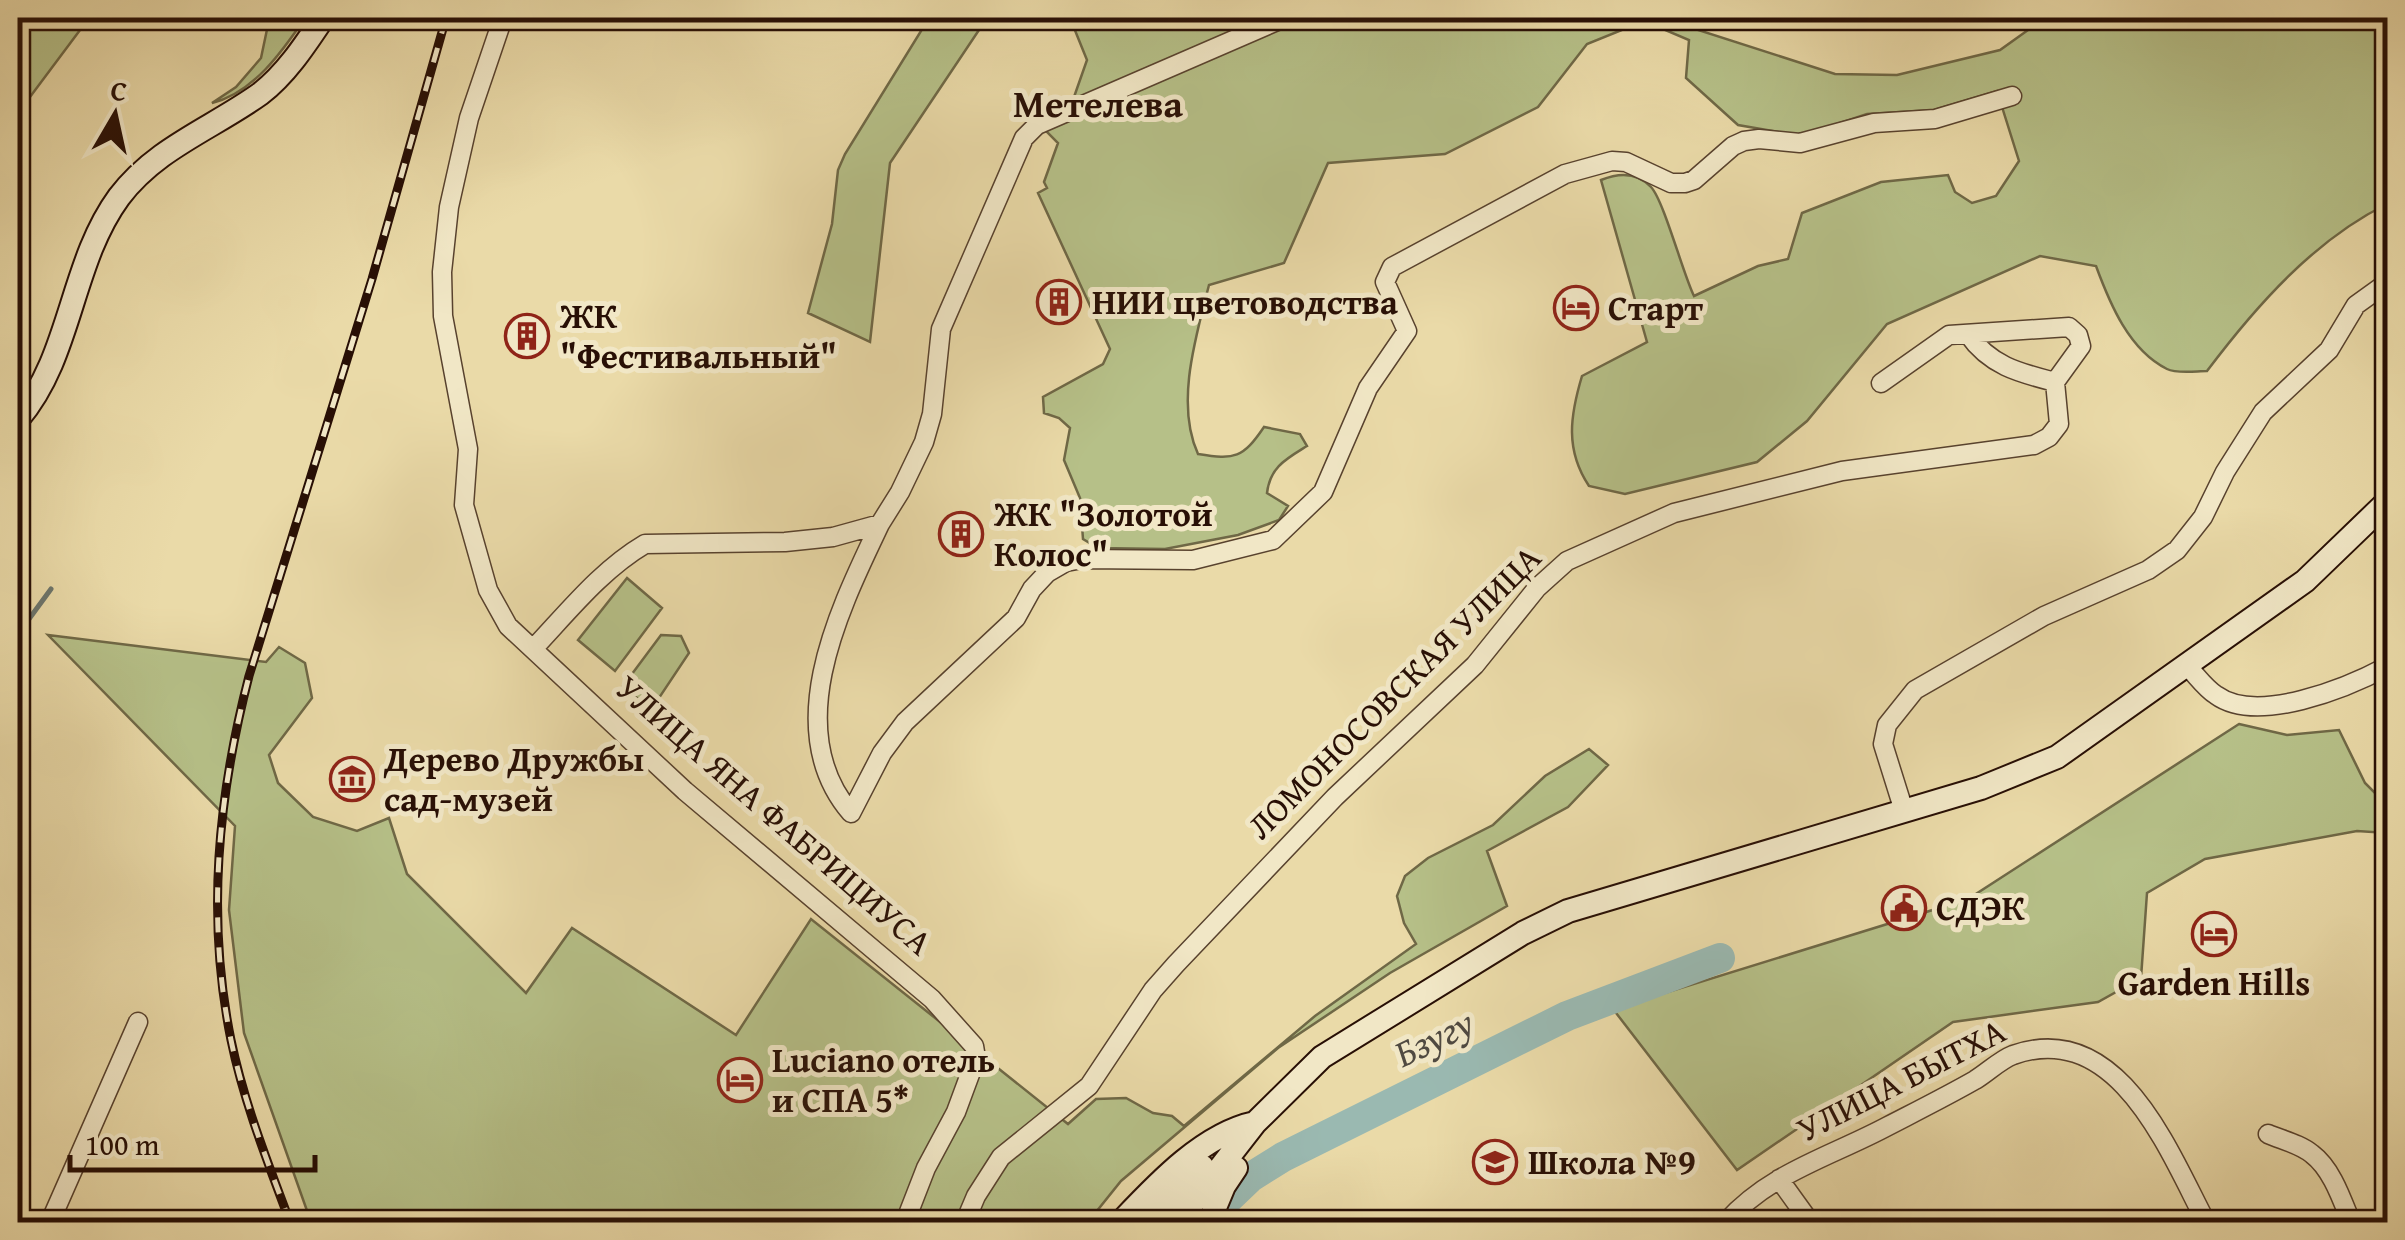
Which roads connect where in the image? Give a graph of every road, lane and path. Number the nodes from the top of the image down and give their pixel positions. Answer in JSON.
{"nodes":[{"id":1,"x":323,"y":18,"type":"edge"},
{"id":2,"x":503,"y":18,"type":"edge"},
{"id":3,"x":1284,"y":18,"type":"edge"},
{"id":4,"x":2012,"y":96,"type":"dead end"},
{"id":5,"x":2388,"y":282,"type":"edge"},
{"id":6,"x":1968,"y":334,"type":"junction"},
{"id":7,"x":2056,"y":382,"type":"junction"},
{"id":8,"x":1881,"y":383,"type":"dead end"},
{"id":9,"x":18,"y":419,"type":"edge"},
{"id":10,"x":2388,"y":502,"type":"edge"},
{"id":11,"x":880,"y":524,"type":"junction"},
{"id":12,"x":533,"y":649,"type":"junction"},
{"id":13,"x":2388,"y":666,"type":"edge"},
{"id":14,"x":2188,"y":667,"type":"junction"},
{"id":15,"x":1904,"y":811,"type":"junction"},
{"id":16,"x":138,"y":1022,"type":"dead end"},
{"id":17,"x":1244,"y":1126,"type":"junction"},
{"id":18,"x":2268,"y":1134,"type":"dead end"},
{"id":19,"x":1779,"y":1179,"type":"junction"},
{"id":20,"x":50,"y":1222,"type":"edge"},
{"id":21,"x":905,"y":1222,"type":"edge"},
{"id":22,"x":964,"y":1222,"type":"edge"},
{"id":23,"x":1120,"y":1222,"type":"edge"},
{"id":24,"x":1150,"y":1222,"type":"edge"},
{"id":25,"x":1178,"y":1222,"type":"edge"},
{"id":26,"x":1209,"y":1222,"type":"edge"},
{"id":27,"x":1726,"y":1222,"type":"edge"},
{"id":28,"x":1810,"y":1222,"type":"edge"},
{"id":29,"x":2206,"y":1222,"type":"edge"},
{"id":30,"x":2351,"y":1222,"type":"edge"}],
"edges":[{"from":1,"to":9,"type":"main road"},
{"from":2,"to":12,"type":"street","name":"УЛИЦА ЯНА ФАБРИЦИУСА"},
{"from":3,"to":11,"type":"street"},
{"from":4,"to":11,"type":"street","name":"УЛИЦА ЯНА ФАБРИЦИУСА"},
{"from":5,"to":15,"type":"street"},
{"from":6,"to":7,"type":"street"},
{"from":6,"to":7,"type":"street","name":"ЛОМОНОСОВСКАЯ УЛИЦА"},
{"from":6,"to":8,"type":"street","name":"ЛОМОНОСОВСКАЯ УЛИЦА"},
{"from":7,"to":22,"type":"street","name":"ЛОМОНОСОВСКАЯ УЛИЦА"},
{"from":10,"to":14,"type":"main road"},
{"from":11,"to":12,"type":"street"},
{"from":12,"to":21,"type":"street","name":"УЛИЦА ЯНА ФАБРИЦИУСА"},
{"from":13,"to":14,"type":"street"},
{"from":14,"to":15,"type":"main road"},
{"from":15,"to":17,"type":"main road"},
{"from":16,"to":20,"type":"street"},
{"from":17,"to":23,"type":"main road"},
{"from":17,"to":24,"type":"main road"},
{"from":17,"to":25,"type":"main road"},
{"from":17,"to":26,"type":"main road"},
{"from":18,"to":30,"type":"street"},
{"from":19,"to":27,"type":"street","name":"УЛИЦА БЫТХА"},
{"from":19,"to":28,"type":"street","name":"УЛИЦА БЫТХА"},
{"from":19,"to":29,"type":"street","name":"УЛИЦА БЫТХА"}]}
